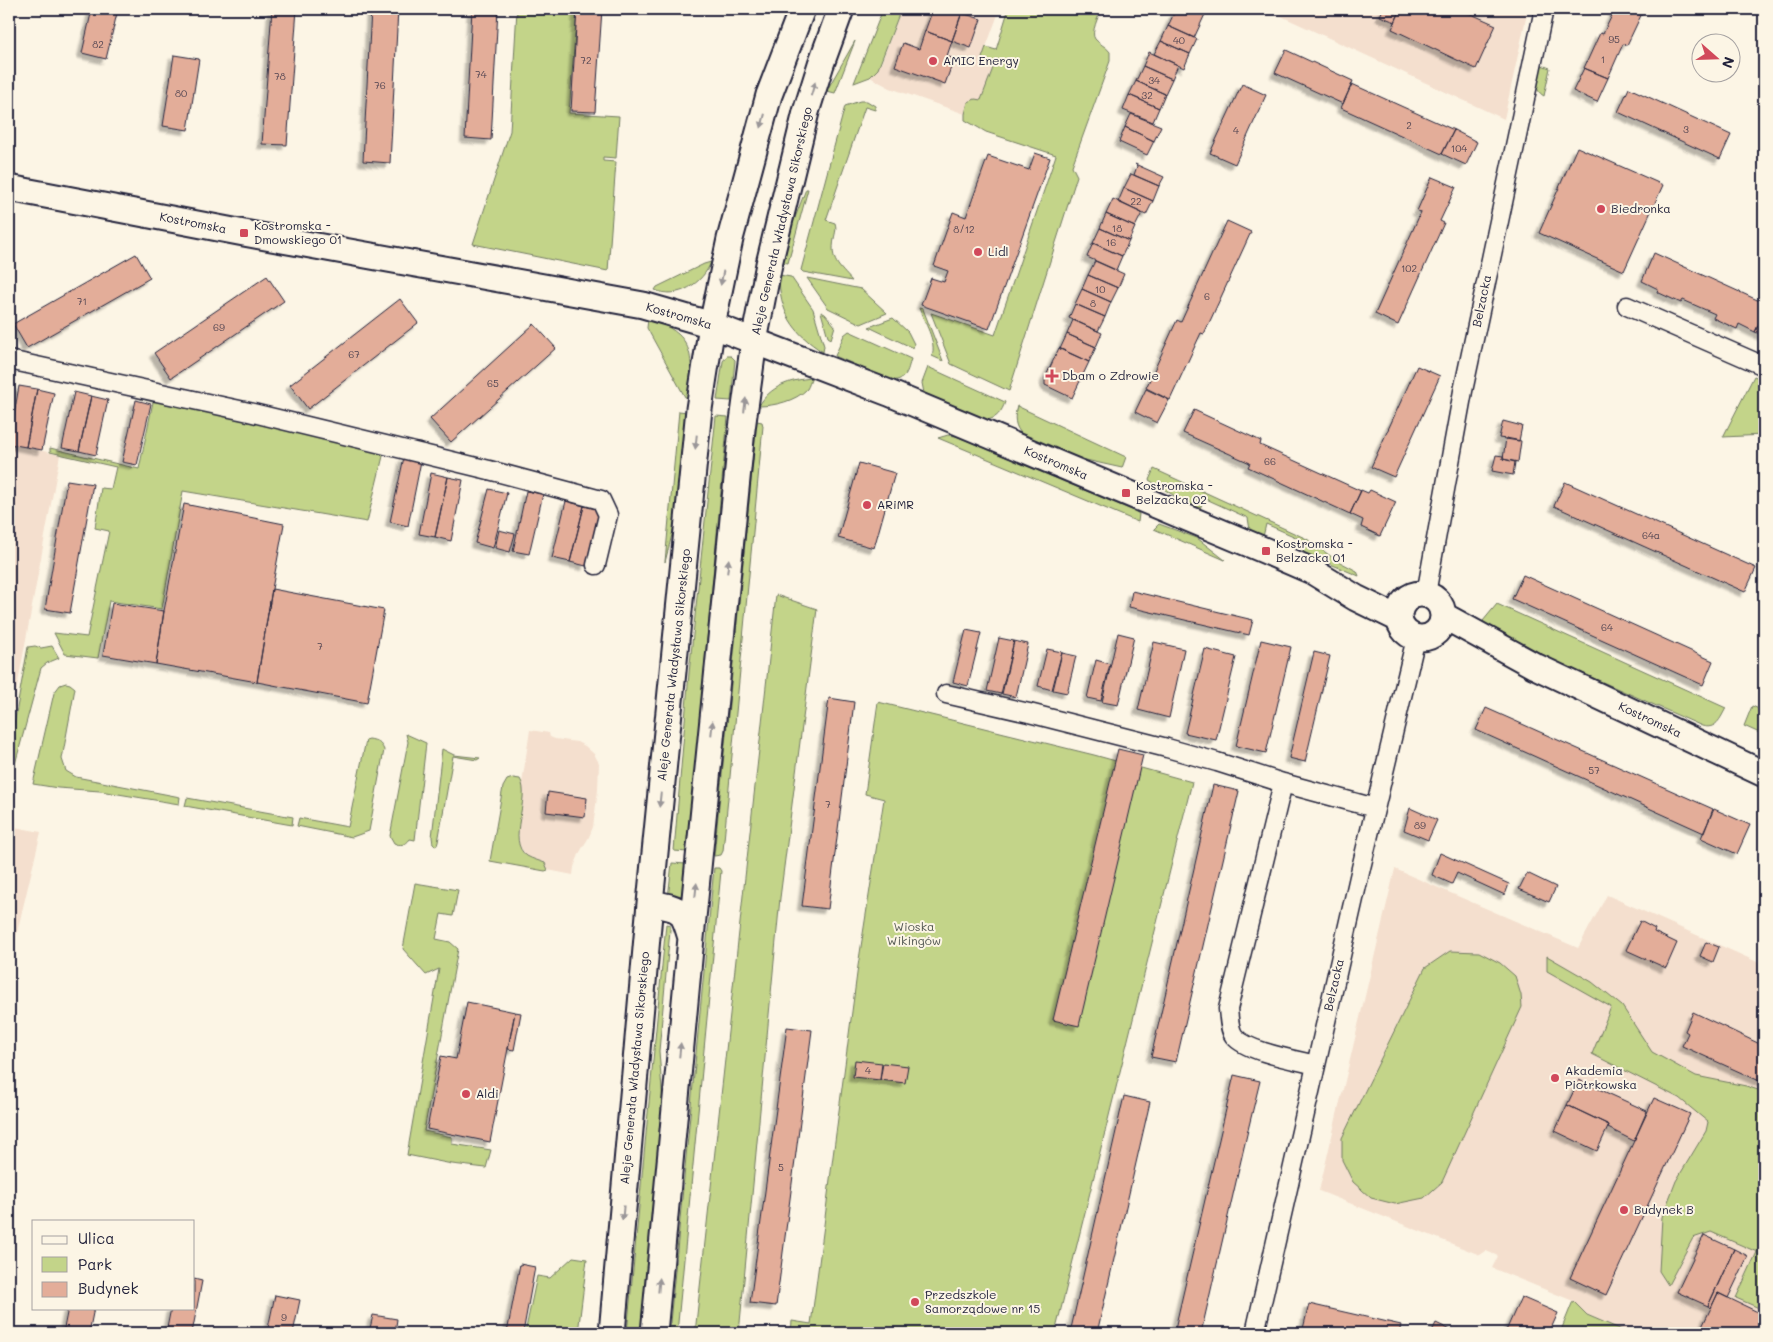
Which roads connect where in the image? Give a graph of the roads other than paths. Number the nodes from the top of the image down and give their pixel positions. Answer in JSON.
{"nodes":[{"id":1,"x":802,"y":9,"type":"edge"},
{"id":2,"x":841,"y":9,"type":"edge"},
{"id":3,"x":1544,"y":9,"type":"edge"},
{"id":4,"x":9,"y":188,"type":"edge"},
{"id":5,"x":1627,"y":306,"type":"dead end"},
{"id":6,"x":712,"y":325,"type":"junction"},
{"id":7,"x":754,"y":341,"type":"junction"},
{"id":8,"x":9,"y":360,"type":"edge"},
{"id":9,"x":1764,"y":366,"type":"edge"},
{"id":10,"x":596,"y":565,"type":"dead end"},
{"id":11,"x":1410,"y":604,"type":"junction"},
{"id":12,"x":1432,"y":629,"type":"junction"},
{"id":13,"x":946,"y":694,"type":"dead end"},
{"id":14,"x":1764,"y":774,"type":"edge"},
{"id":15,"x":1282,"y":783,"type":"junction"},
{"id":16,"x":1376,"y":808,"type":"junction"},
{"id":17,"x":650,"y":903,"type":"junction"},
{"id":18,"x":691,"y":938,"type":"junction"},
{"id":19,"x":1316,"y":1065,"type":"junction"},
{"id":20,"x":612,"y":1333,"type":"edge"},
{"id":21,"x":654,"y":1333,"type":"edge"},
{"id":22,"x":1255,"y":1333,"type":"edge"}],
"edges":[{"from":1,"to":6,"type":"main road","name":"Aleje Generała Władysława Sikorskiego","one_way":true},
{"from":7,"to":2,"type":"main road","name":"Aleje Generała Władysława Sikorskiego","one_way":true},
{"from":3,"to":11,"type":"street","name":"Belzacka"},
{"from":4,"to":6,"type":"main road","name":"Kostromska"},
{"from":5,"to":9,"type":"street"},
{"from":6,"to":7,"type":"main road","name":"Kostromska"},
{"from":6,"to":17,"type":"main road","name":"Aleje Generała Władysława Sikorskiego","one_way":true},
{"from":7,"to":11,"type":"main road","name":"Kostromska"},
{"from":18,"to":7,"type":"main road","name":"Aleje Generała Władysława Sikorskiego","one_way":true},
{"from":8,"to":10,"type":"street"},
{"from":11,"to":12,"type":"main road"},
{"from":11,"to":12,"type":"main road"},
{"from":12,"to":14,"type":"main road","name":"Kostromska"},
{"from":12,"to":16,"type":"street","name":"Belzacka"},
{"from":13,"to":15,"type":"street"},
{"from":15,"to":16,"type":"street"},
{"from":15,"to":19,"type":"street"},
{"from":16,"to":19,"type":"street","name":"Belzacka"},
{"from":17,"to":18,"type":"main road"},
{"from":17,"to":20,"type":"main road","name":"Aleje Generała Władysława Sikorskiego","one_way":true},
{"from":21,"to":18,"type":"main road","name":"Aleje Generała Władysława Sikorskiego","one_way":true},
{"from":19,"to":22,"type":"street","name":"Belzacka"}]}
